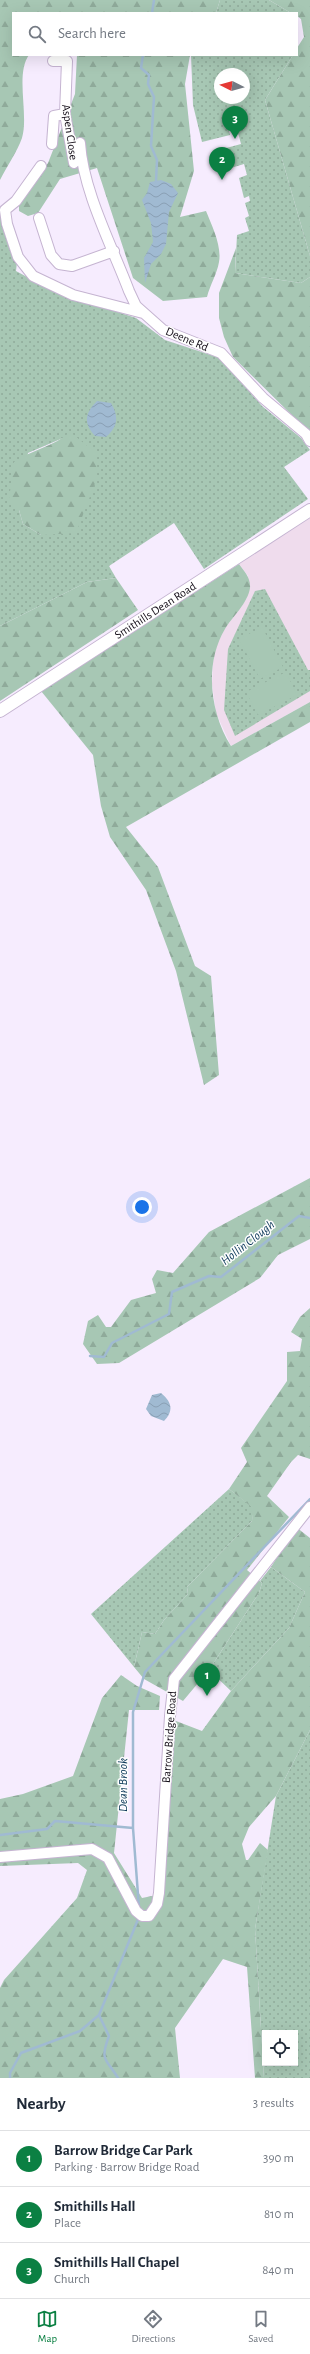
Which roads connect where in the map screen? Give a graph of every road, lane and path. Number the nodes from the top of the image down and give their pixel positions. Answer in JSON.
{"nodes":[{"id":1,"x":53,"y":61,"type":"dead end"},
{"id":2,"x":65,"y":114,"type":"junction"},
{"id":3,"x":80,"y":143,"type":"dead end"},
{"id":4,"x":52,"y":144,"type":"dead end"},
{"id":5,"x":41,"y":166,"type":"dead end"},
{"id":6,"x":89,"y":188,"type":"junction"},
{"id":7,"x":39,"y":218,"type":"dead end"},
{"id":8,"x":114,"y":251,"type":"junction"},
{"id":9,"x":143,"y":313,"type":"junction"},
{"id":10,"x":310,"y":440,"type":"edge"},
{"id":11,"x":310,"y":510,"type":"edge"},
{"id":12,"x":0,"y":711,"type":"edge"},
{"id":13,"x":310,"y":1507,"type":"edge"},
{"id":14,"x":0,"y":1857,"type":"edge"}],
"edges":[{"from":1,"to":2,"type":"street","name":"Aspen Close"},
{"from":2,"to":4,"type":"street"},
{"from":2,"to":6,"type":"street","name":"Aspen Close"},
{"from":3,"to":6,"type":"street","name":"Deene Rd"},
{"from":5,"to":9,"type":"street"},
{"from":6,"to":8,"type":"street","name":"Deene Rd"},
{"from":7,"to":8,"type":"street"},
{"from":8,"to":9,"type":"street","name":"Deene Rd"},
{"from":9,"to":10,"type":"street","name":"Deene Rd"},
{"from":11,"to":12,"type":"street","name":"Smithills Dean Road"},
{"from":13,"to":14,"type":"street","name":"Barrow Bridge Road"}]}
